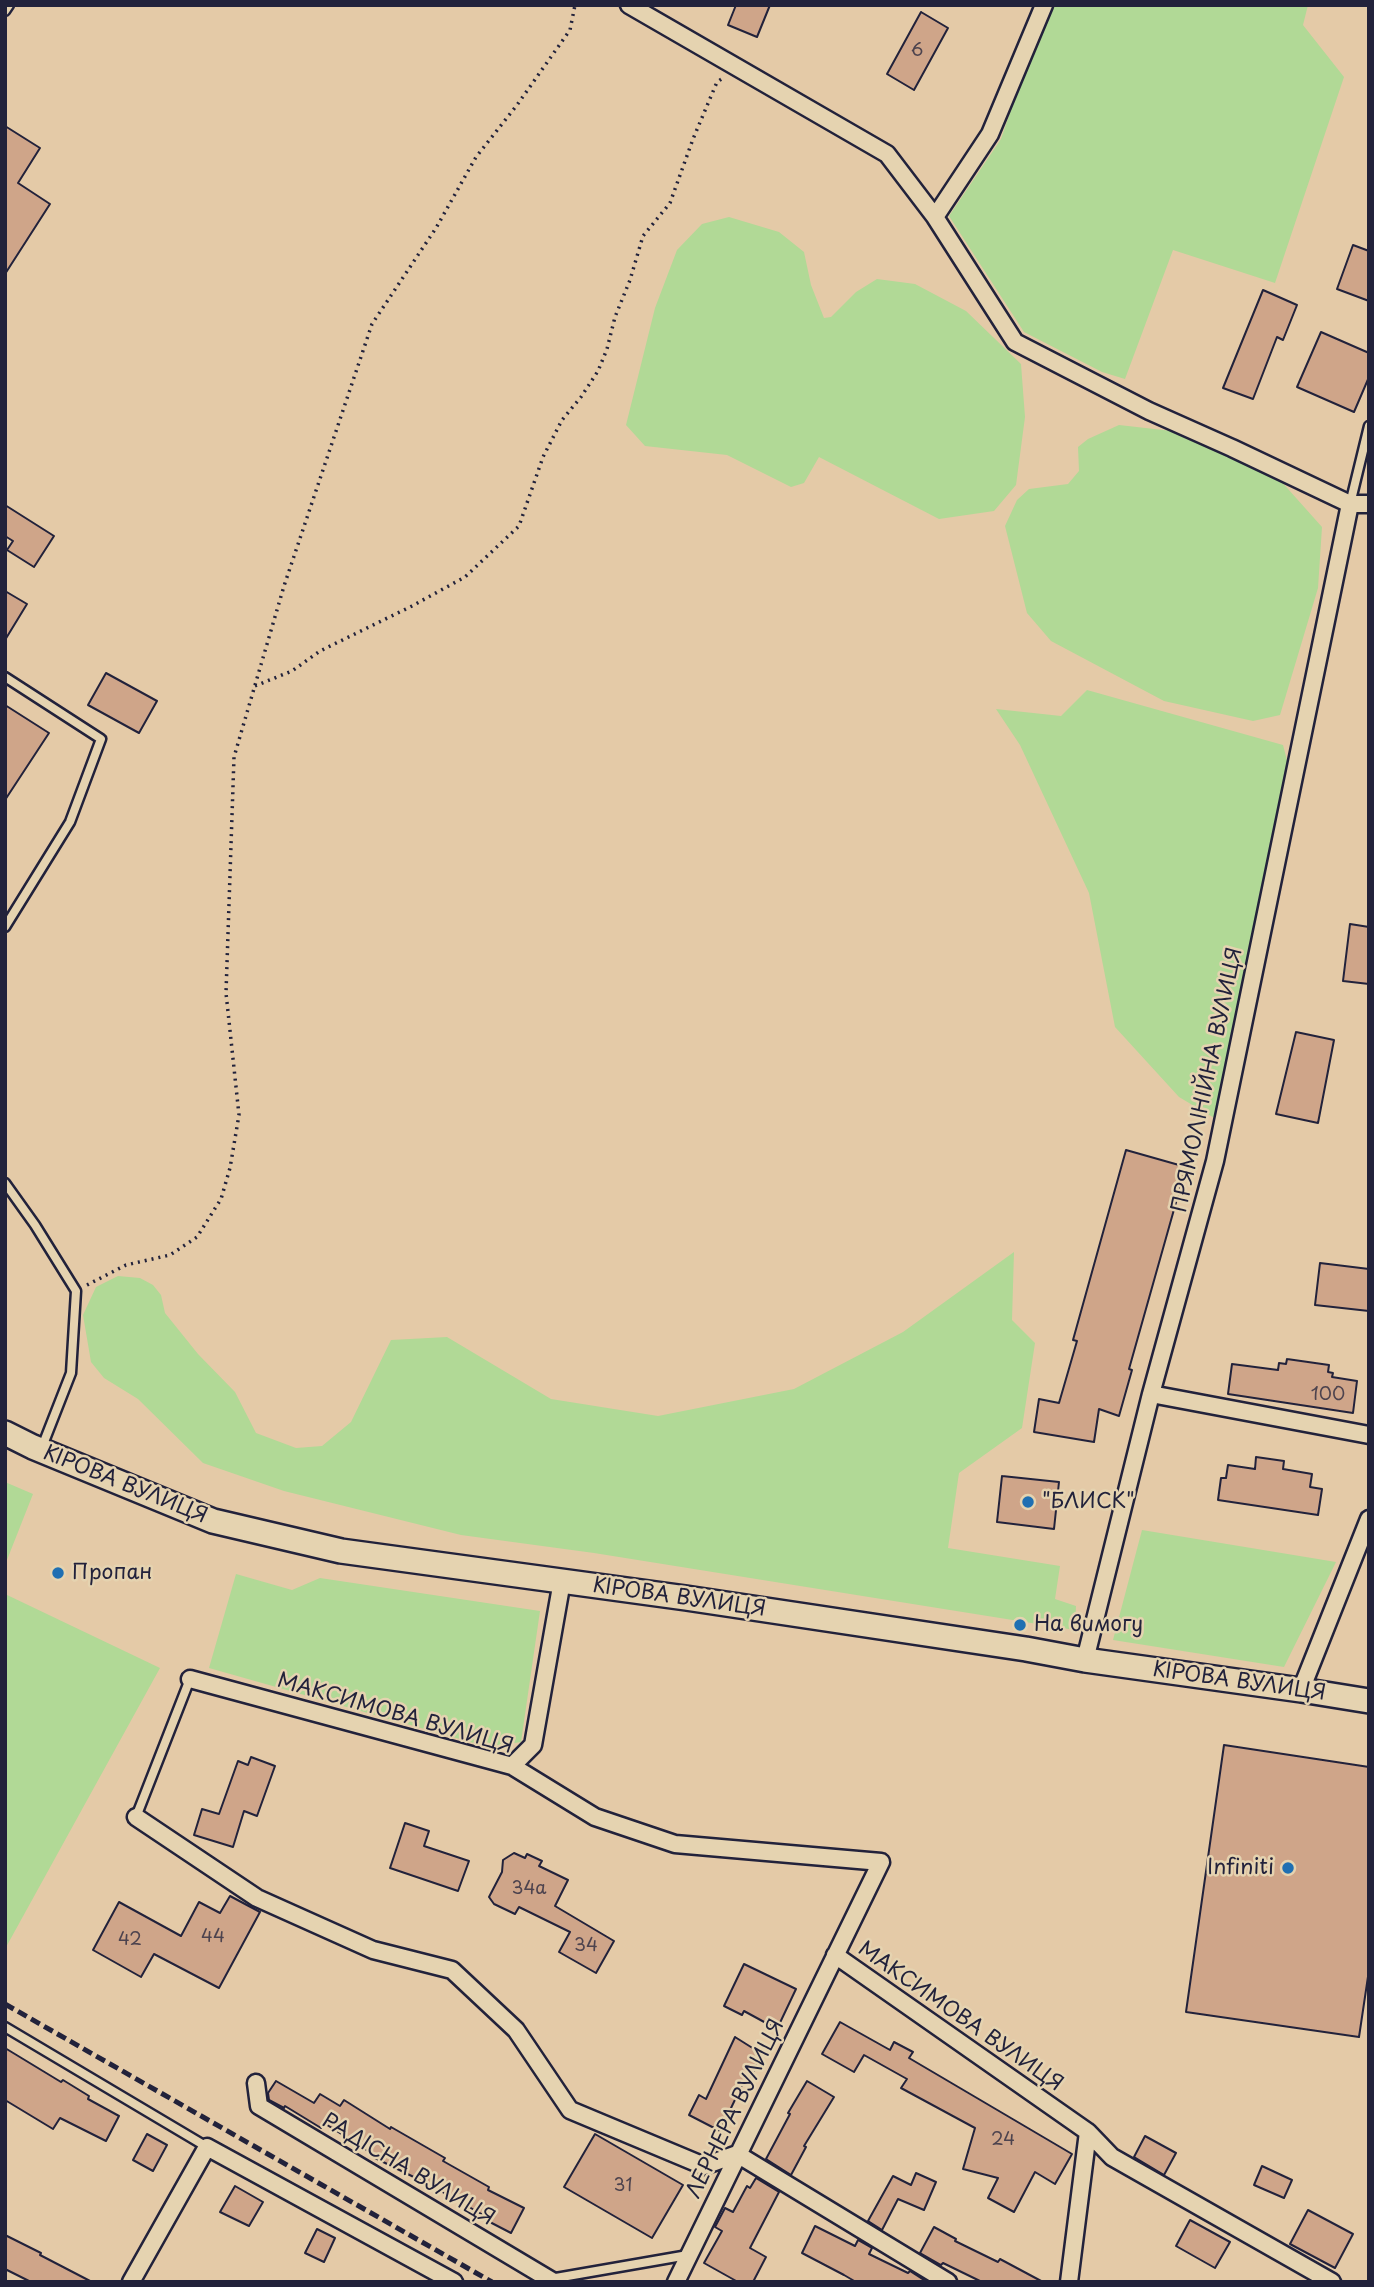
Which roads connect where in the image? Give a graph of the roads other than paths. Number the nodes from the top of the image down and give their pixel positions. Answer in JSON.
{"nodes":[{"id":1,"x":9,"y":5,"type":"edge"},
{"id":2,"x":629,"y":5,"type":"edge"},
{"id":3,"x":1044,"y":5,"type":"edge"},
{"id":4,"x":5,"y":11,"type":"edge"},
{"id":5,"x":935,"y":217,"type":"junction"},
{"id":6,"x":1369,"y":426,"type":"edge"},
{"id":7,"x":1369,"y":492,"type":"edge"},
{"id":8,"x":1350,"y":504,"type":"junction"},
{"id":9,"x":1369,"y":504,"type":"edge"},
{"id":10,"x":5,"y":677,"type":"edge"},
{"id":11,"x":5,"y":928,"type":"edge"},
{"id":12,"x":5,"y":1183,"type":"edge"},
{"id":13,"x":1151,"y":1394,"type":"junction"},
{"id":14,"x":5,"y":1433,"type":"edge"},
{"id":15,"x":1369,"y":1435,"type":"edge"},
{"id":16,"x":41,"y":1450,"type":"junction"},
{"id":17,"x":1369,"y":1518,"type":"edge"},
{"id":18,"x":562,"y":1581,"type":"junction"},
{"id":19,"x":1085,"y":1660,"type":"junction"},
{"id":20,"x":190,"y":1679,"type":"joint"},
{"id":21,"x":1301,"y":1690,"type":"junction"},
{"id":22,"x":1369,"y":1701,"type":"edge"},
{"id":23,"x":512,"y":1766,"type":"junction"},
{"id":24,"x":135,"y":1817,"type":"joint"},
{"id":25,"x":835,"y":1955,"type":"junction"},
{"id":26,"x":5,"y":2027,"type":"edge"},
{"id":27,"x":256,"y":2083,"type":"dead end"},
{"id":28,"x":1088,"y":2132,"type":"junction"},
{"id":29,"x":207,"y":2147,"type":"junction"},
{"id":30,"x":737,"y":2154,"type":"junction"},
{"id":31,"x":688,"y":2255,"type":"junction"},
{"id":32,"x":552,"y":2281,"type":"edge"},
{"id":33,"x":131,"y":2282,"type":"edge"},
{"id":34,"x":454,"y":2282,"type":"edge"},
{"id":35,"x":676,"y":2282,"type":"edge"},
{"id":36,"x":948,"y":2282,"type":"edge"},
{"id":37,"x":1069,"y":2282,"type":"edge"},
{"id":38,"x":1332,"y":2282,"type":"edge"}],
"edges":[{"from":1,"to":4,"type":"lane"},
{"from":2,"to":5,"type":"street"},
{"from":3,"to":5,"type":"street"},
{"from":5,"to":8,"type":"street"},
{"from":6,"to":8,"type":"lane"},
{"from":7,"to":8,"type":"street"},
{"from":8,"to":9,"type":"street"},
{"from":8,"to":13,"type":"street","name":"ПРЯМОЛІНІЙНА ВУЛИЦЯ"},
{"from":10,"to":11,"type":"lane"},
{"from":12,"to":16,"type":"lane"},
{"from":13,"to":15,"type":"street"},
{"from":13,"to":19,"type":"street","name":"ПРЯМОЛІНІЙНА ВУЛИЦЯ"},
{"from":14,"to":16,"type":"main road","name":"КІРОВА ВУЛИЦЯ"},
{"from":16,"to":18,"type":"main road","name":"КІРОВА ВУЛИЦЯ"},
{"from":17,"to":21,"type":"street"},
{"from":18,"to":19,"type":"main road","name":"КІРОВА ВУЛИЦЯ"},
{"from":18,"to":23,"type":"street"},
{"from":19,"to":21,"type":"main road","name":"КІРОВА ВУЛИЦЯ"},
{"from":20,"to":23,"type":"street","name":"МАКСИМОВА ВУЛИЦЯ"},
{"from":20,"to":24,"type":"lane"},
{"from":21,"to":22,"type":"main road","name":"КІРОВА ВУЛИЦЯ"},
{"from":23,"to":25,"type":"street","name":"МАКСИМОВА ВУЛИЦЯ"},
{"from":24,"to":30,"type":"street"},
{"from":25,"to":28,"type":"street","name":"МАКСИМОВА ВУЛИЦЯ"},
{"from":25,"to":30,"type":"street","name":"ЛЕРНЕРА ВУЛИЦЯ"},
{"from":26,"to":29,"type":"lane"},
{"from":27,"to":32,"type":"street","name":"РАДІСНА ВУЛИЦЯ"},
{"from":28,"to":37,"type":"street"},
{"from":28,"to":38,"type":"street","name":"МАКСИМОВА ВУЛИЦЯ"},
{"from":29,"to":33,"type":"street"},
{"from":29,"to":34,"type":"street"},
{"from":30,"to":31,"type":"street","name":"ЛЕРНЕРА ВУЛИЦЯ"},
{"from":30,"to":36,"type":"street"},
{"from":31,"to":32,"type":"lane"},
{"from":31,"to":35,"type":"street","name":"ЛЕРНЕРА ВУЛИЦЯ"}]}
